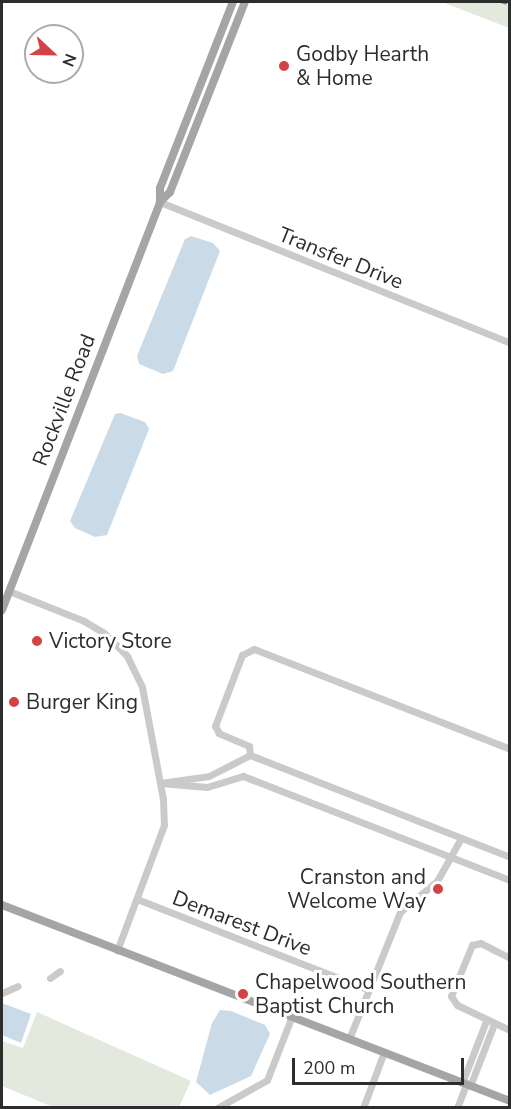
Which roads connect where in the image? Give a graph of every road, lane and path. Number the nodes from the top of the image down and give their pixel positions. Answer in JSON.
{"nodes":[{"id":1,"x":233,"y":2,"type":"edge"},
{"id":2,"x":245,"y":2,"type":"edge"},
{"id":3,"x":160,"y":202,"type":"junction"},
{"id":4,"x":510,"y":343,"type":"edge"},
{"id":5,"x":9,"y":591,"type":"junction"},
{"id":6,"x":2,"y":610,"type":"edge"},
{"id":7,"x":510,"y":750,"type":"edge"},
{"id":8,"x":250,"y":755,"type":"junction"},
{"id":9,"x":160,"y":783,"type":"junction"},
{"id":10,"x":461,"y":838,"type":"junction"},
{"id":11,"x":510,"y":856,"type":"edge"},
{"id":12,"x":452,"y":858,"type":"junction"},
{"id":13,"x":510,"y":880,"type":"edge"},
{"id":14,"x":137,"y":899,"type":"junction"},
{"id":15,"x":2,"y":905,"type":"edge"},
{"id":16,"x":117,"y":951,"type":"junction"},
{"id":17,"x":510,"y":958,"type":"edge"},
{"id":18,"x":60,"y":971,"type":"dead end"},
{"id":19,"x":50,"y":978,"type":"dead end"},
{"id":20,"x":18,"y":986,"type":"dead end"},
{"id":21,"x":369,"y":990,"type":"junction"},
{"id":22,"x":2,"y":993,"type":"edge"},
{"id":23,"x":292,"y":1016,"type":"junction"},
{"id":24,"x":490,"y":1022,"type":"junction"},
{"id":25,"x":510,"y":1030,"type":"edge"},
{"id":26,"x":349,"y":1039,"type":"junction"},
{"id":27,"x":384,"y":1052,"type":"junction"},
{"id":28,"x":466,"y":1084,"type":"junction"},
{"id":29,"x":510,"y":1101,"type":"edge"},
{"id":30,"x":217,"y":1107,"type":"edge"},
{"id":31,"x":363,"y":1107,"type":"edge"},
{"id":32,"x":458,"y":1107,"type":"edge"}],
"edges":[{"from":1,"to":3,"type":"main road","name":"Rockville Road"},
{"from":2,"to":3,"type":"main road","name":"Rockville Road"},
{"from":3,"to":4,"type":"street","name":"Transfer Drive"},
{"from":3,"to":5,"type":"main road","name":"Rockville Road"},
{"from":5,"to":6,"type":"main road","name":"Rockville Road"},
{"from":5,"to":9,"type":"street"},
{"from":7,"to":8,"type":"street"},
{"from":8,"to":9,"type":"street"},
{"from":8,"to":10,"type":"street"},
{"from":9,"to":12,"type":"street"},
{"from":9,"to":14,"type":"street"},
{"from":10,"to":11,"type":"street"},
{"from":10,"to":12,"type":"street"},
{"from":12,"to":13,"type":"street"},
{"from":12,"to":21,"type":"street"},
{"from":14,"to":16,"type":"street"},
{"from":14,"to":21,"type":"street","name":"Demarest Drive"},
{"from":15,"to":16,"type":"main road"},
{"from":16,"to":23,"type":"main road"},
{"from":17,"to":24,"type":"street"},
{"from":18,"to":19,"type":"street"},
{"from":20,"to":22,"type":"street"},
{"from":21,"to":26,"type":"street"},
{"from":23,"to":26,"type":"main road"},
{"from":23,"to":30,"type":"street"},
{"from":24,"to":25,"type":"street"},
{"from":24,"to":28,"type":"street"},
{"from":26,"to":27,"type":"main road"},
{"from":27,"to":28,"type":"main road"},
{"from":27,"to":31,"type":"street"},
{"from":28,"to":29,"type":"main road"},
{"from":28,"to":32,"type":"street"}]}
